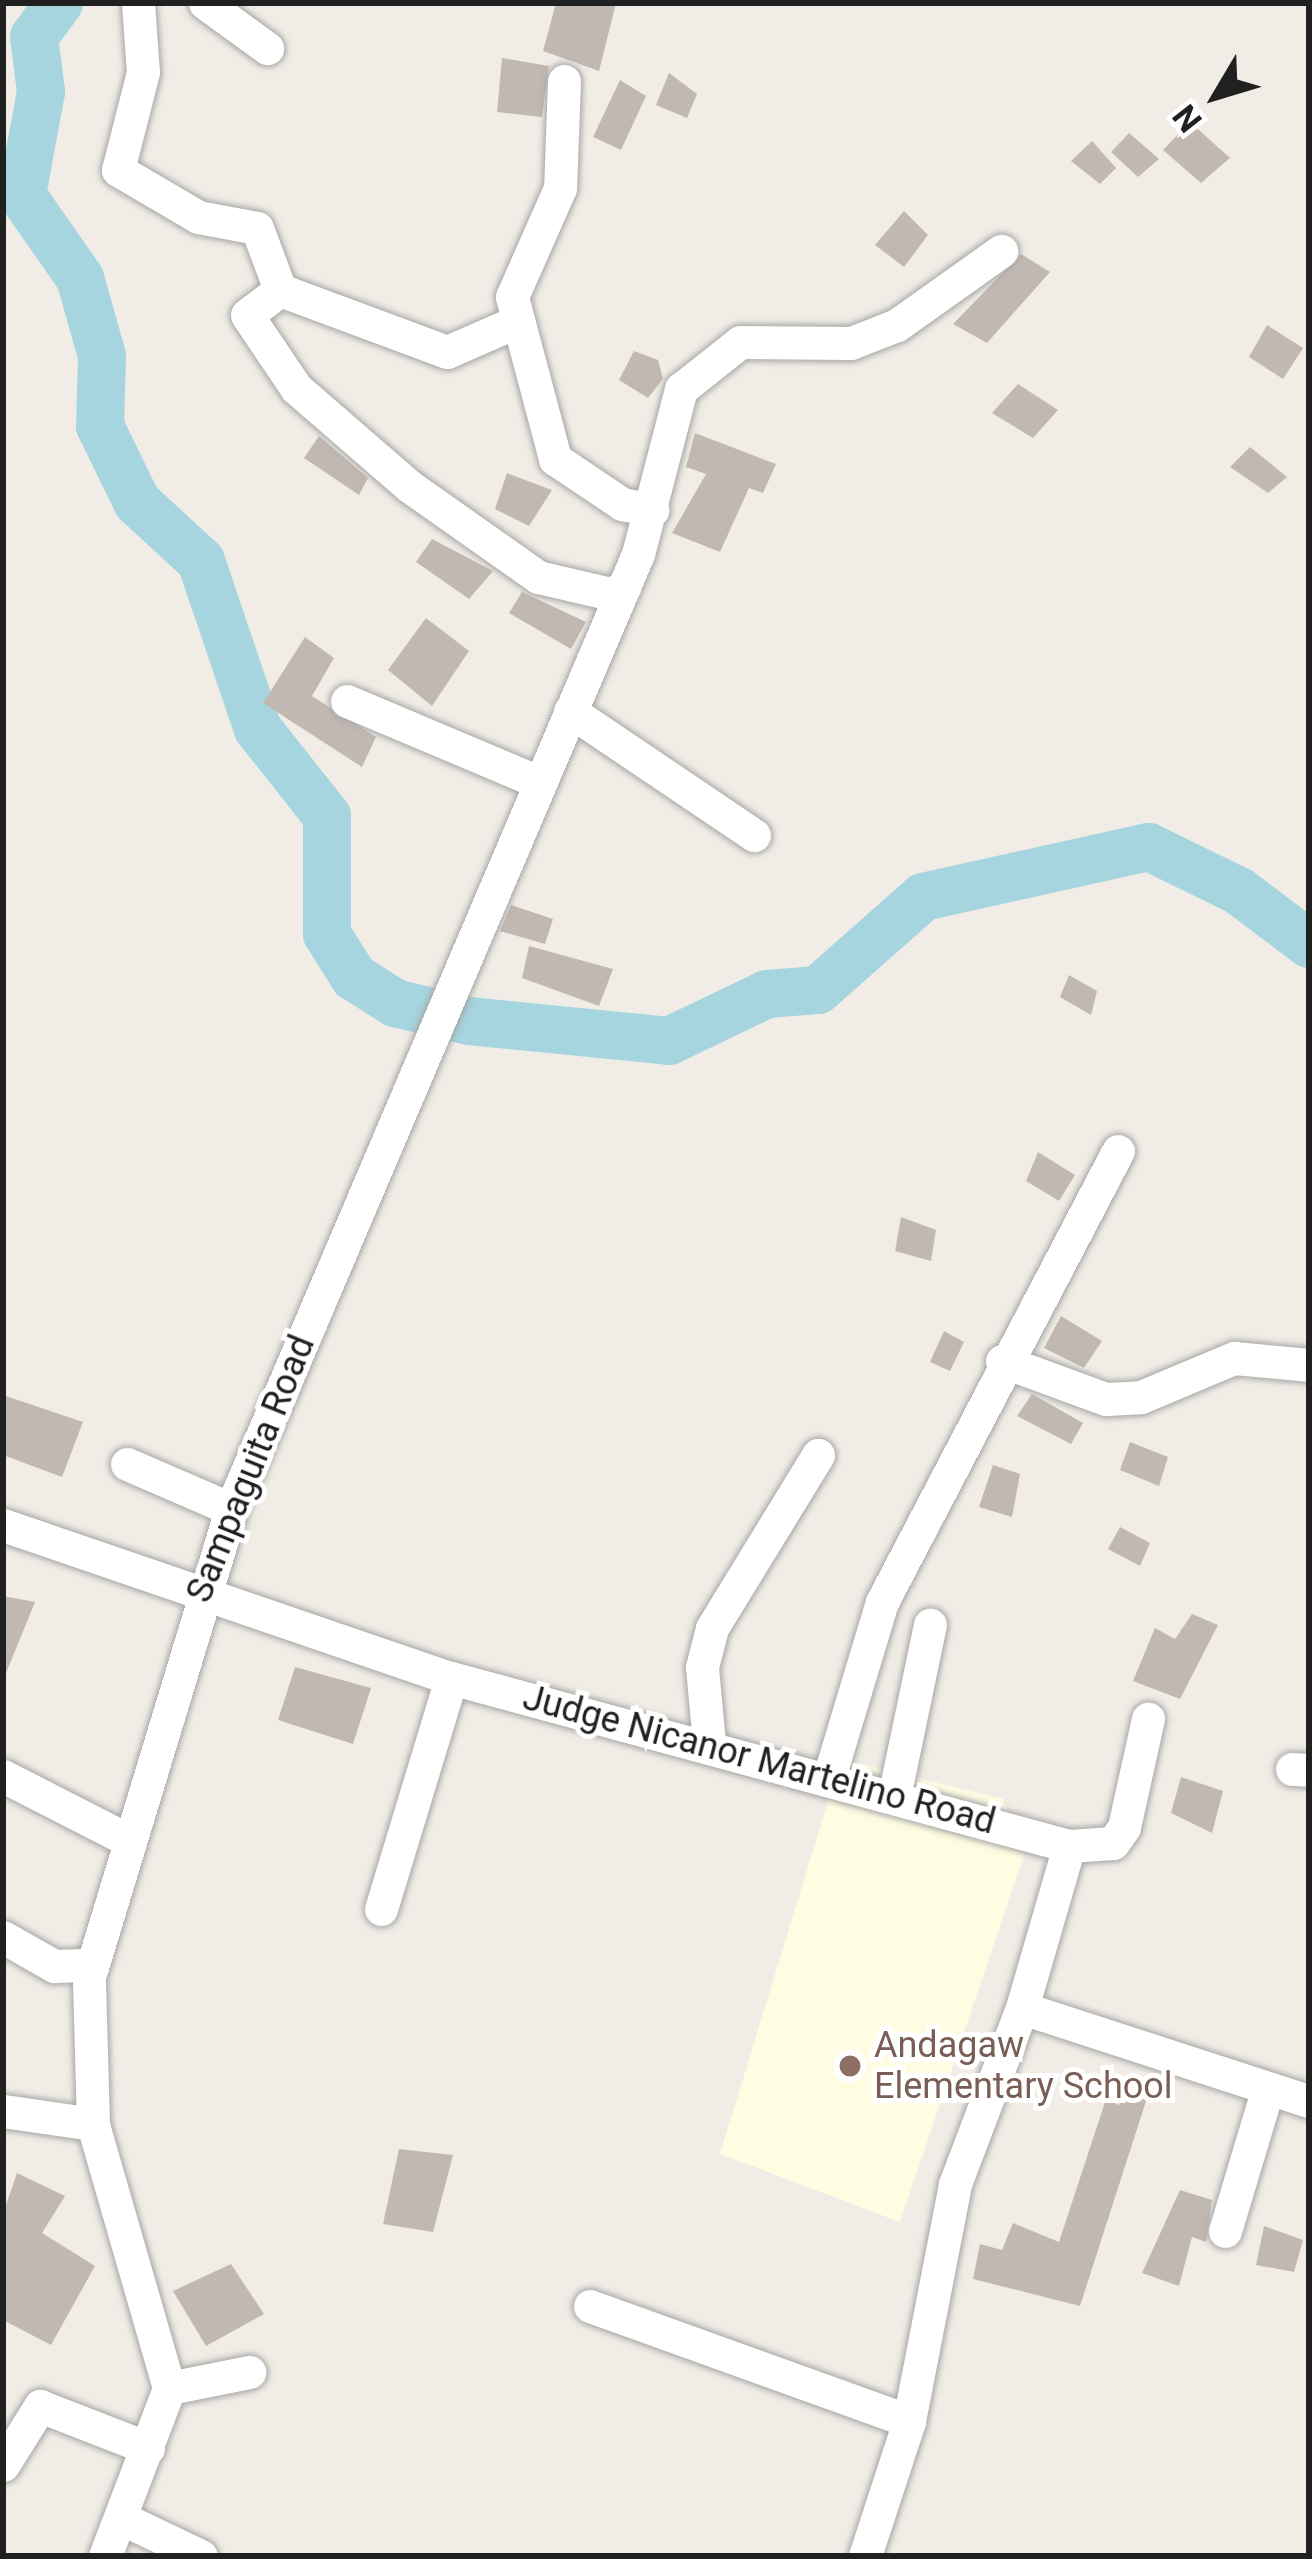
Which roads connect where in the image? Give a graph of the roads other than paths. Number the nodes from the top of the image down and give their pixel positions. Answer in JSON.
{"nodes":[{"id":1,"x":138,"y":3,"type":"edge"},
{"id":2,"x":205,"y":3,"type":"edge"},
{"id":3,"x":267,"y":48,"type":"dead end"},
{"id":4,"x":564,"y":81,"type":"dead end"},
{"id":5,"x":1001,"y":251,"type":"dead end"},
{"id":6,"x":280,"y":290,"type":"junction"},
{"id":7,"x":518,"y":320,"type":"junction"},
{"id":8,"x":652,"y":510,"type":"junction"},
{"id":9,"x":625,"y":586,"type":"junction"},
{"id":10,"x":347,"y":701,"type":"dead end"},
{"id":11,"x":570,"y":711,"type":"junction"},
{"id":12,"x":538,"y":782,"type":"junction"},
{"id":13,"x":754,"y":836,"type":"dead end"},
{"id":14,"x":1118,"y":1151,"type":"dead end"},
{"id":15,"x":1002,"y":1361,"type":"junction"},
{"id":16,"x":1309,"y":1365,"type":"edge"},
{"id":17,"x":818,"y":1455,"type":"dead end"},
{"id":18,"x":127,"y":1464,"type":"dead end"},
{"id":19,"x":231,"y":1509,"type":"junction"},
{"id":20,"x":3,"y":1525,"type":"edge"},
{"id":21,"x":198,"y":1598,"type":"junction"},
{"id":22,"x":930,"y":1625,"type":"dead end"},
{"id":23,"x":452,"y":1678,"type":"junction"},
{"id":24,"x":1148,"y":1719,"type":"dead end"},
{"id":25,"x":709,"y":1743,"type":"junction"},
{"id":26,"x":830,"y":1774,"type":"junction"},
{"id":27,"x":3,"y":1776,"type":"edge"},
{"id":28,"x":895,"y":1792,"type":"junction"},
{"id":29,"x":124,"y":1838,"type":"junction"},
{"id":30,"x":1069,"y":1846,"type":"junction"},
{"id":31,"x":381,"y":1909,"type":"dead end"},
{"id":32,"x":3,"y":1937,"type":"edge"},
{"id":33,"x":92,"y":1965,"type":"junction"},
{"id":34,"x":1022,"y":2008,"type":"junction"},
{"id":35,"x":1268,"y":2088,"type":"junction"},
{"id":36,"x":1309,"y":2102,"type":"edge"},
{"id":37,"x":3,"y":2111,"type":"edge"},
{"id":38,"x":92,"y":2124,"type":"junction"},
{"id":39,"x":1225,"y":2231,"type":"dead end"},
{"id":40,"x":590,"y":2306,"type":"dead end"},
{"id":41,"x":249,"y":2372,"type":"dead end"},
{"id":42,"x":169,"y":2388,"type":"junction"},
{"id":43,"x":909,"y":2421,"type":"junction"},
{"id":44,"x":148,"y":2448,"type":"junction"},
{"id":45,"x":3,"y":2465,"type":"edge"},
{"id":46,"x":123,"y":2519,"type":"junction"},
{"id":47,"x":105,"y":2556,"type":"edge"},
{"id":48,"x":201,"y":2556,"type":"edge"},
{"id":49,"x":865,"y":2556,"type":"edge"}],
"edges":[{"from":1,"to":6,"type":"street"},
{"from":2,"to":3,"type":"street"},
{"from":4,"to":7,"type":"street"},
{"from":5,"to":8,"type":"street","name":"Sampaguita Road"},
{"from":6,"to":7,"type":"street"},
{"from":6,"to":9,"type":"street"},
{"from":7,"to":8,"type":"street"},
{"from":8,"to":9,"type":"street","name":"Sampaguita Road"},
{"from":9,"to":11,"type":"street","name":"Sampaguita Road"},
{"from":10,"to":12,"type":"street"},
{"from":11,"to":12,"type":"street","name":"Sampaguita Road"},
{"from":11,"to":13,"type":"street"},
{"from":12,"to":19,"type":"street","name":"Sampaguita Road"},
{"from":14,"to":15,"type":"street"},
{"from":15,"to":16,"type":"street"},
{"from":15,"to":26,"type":"street"},
{"from":17,"to":25,"type":"street"},
{"from":18,"to":19,"type":"street"},
{"from":19,"to":21,"type":"street","name":"Sampaguita Road"},
{"from":20,"to":21,"type":"street","name":"Judge Nicanor Martelino Road"},
{"from":21,"to":23,"type":"street","name":"Judge Nicanor Martelino Road"},
{"from":21,"to":29,"type":"street","name":"Sampaguita Road"},
{"from":22,"to":28,"type":"street"},
{"from":23,"to":25,"type":"street","name":"Judge Nicanor Martelino Road"},
{"from":23,"to":31,"type":"street"},
{"from":24,"to":30,"type":"street"},
{"from":25,"to":26,"type":"street","name":"Judge Nicanor Martelino Road"},
{"from":26,"to":28,"type":"street","name":"Judge Nicanor Martelino Road"},
{"from":27,"to":29,"type":"street"},
{"from":28,"to":30,"type":"street","name":"Judge Nicanor Martelino Road"},
{"from":29,"to":33,"type":"street","name":"Sampaguita Road"},
{"from":30,"to":34,"type":"street"},
{"from":32,"to":33,"type":"street"},
{"from":33,"to":38,"type":"street","name":"Sampaguita Road"},
{"from":34,"to":35,"type":"street"},
{"from":34,"to":43,"type":"street"},
{"from":35,"to":36,"type":"street"},
{"from":35,"to":39,"type":"street"},
{"from":37,"to":38,"type":"street"},
{"from":38,"to":42,"type":"street","name":"Sampaguita Road"},
{"from":40,"to":43,"type":"street"},
{"from":41,"to":42,"type":"street"},
{"from":42,"to":44,"type":"street"},
{"from":43,"to":49,"type":"street"},
{"from":44,"to":45,"type":"street"},
{"from":44,"to":46,"type":"street"},
{"from":46,"to":47,"type":"street"},
{"from":46,"to":48,"type":"street"}]}
